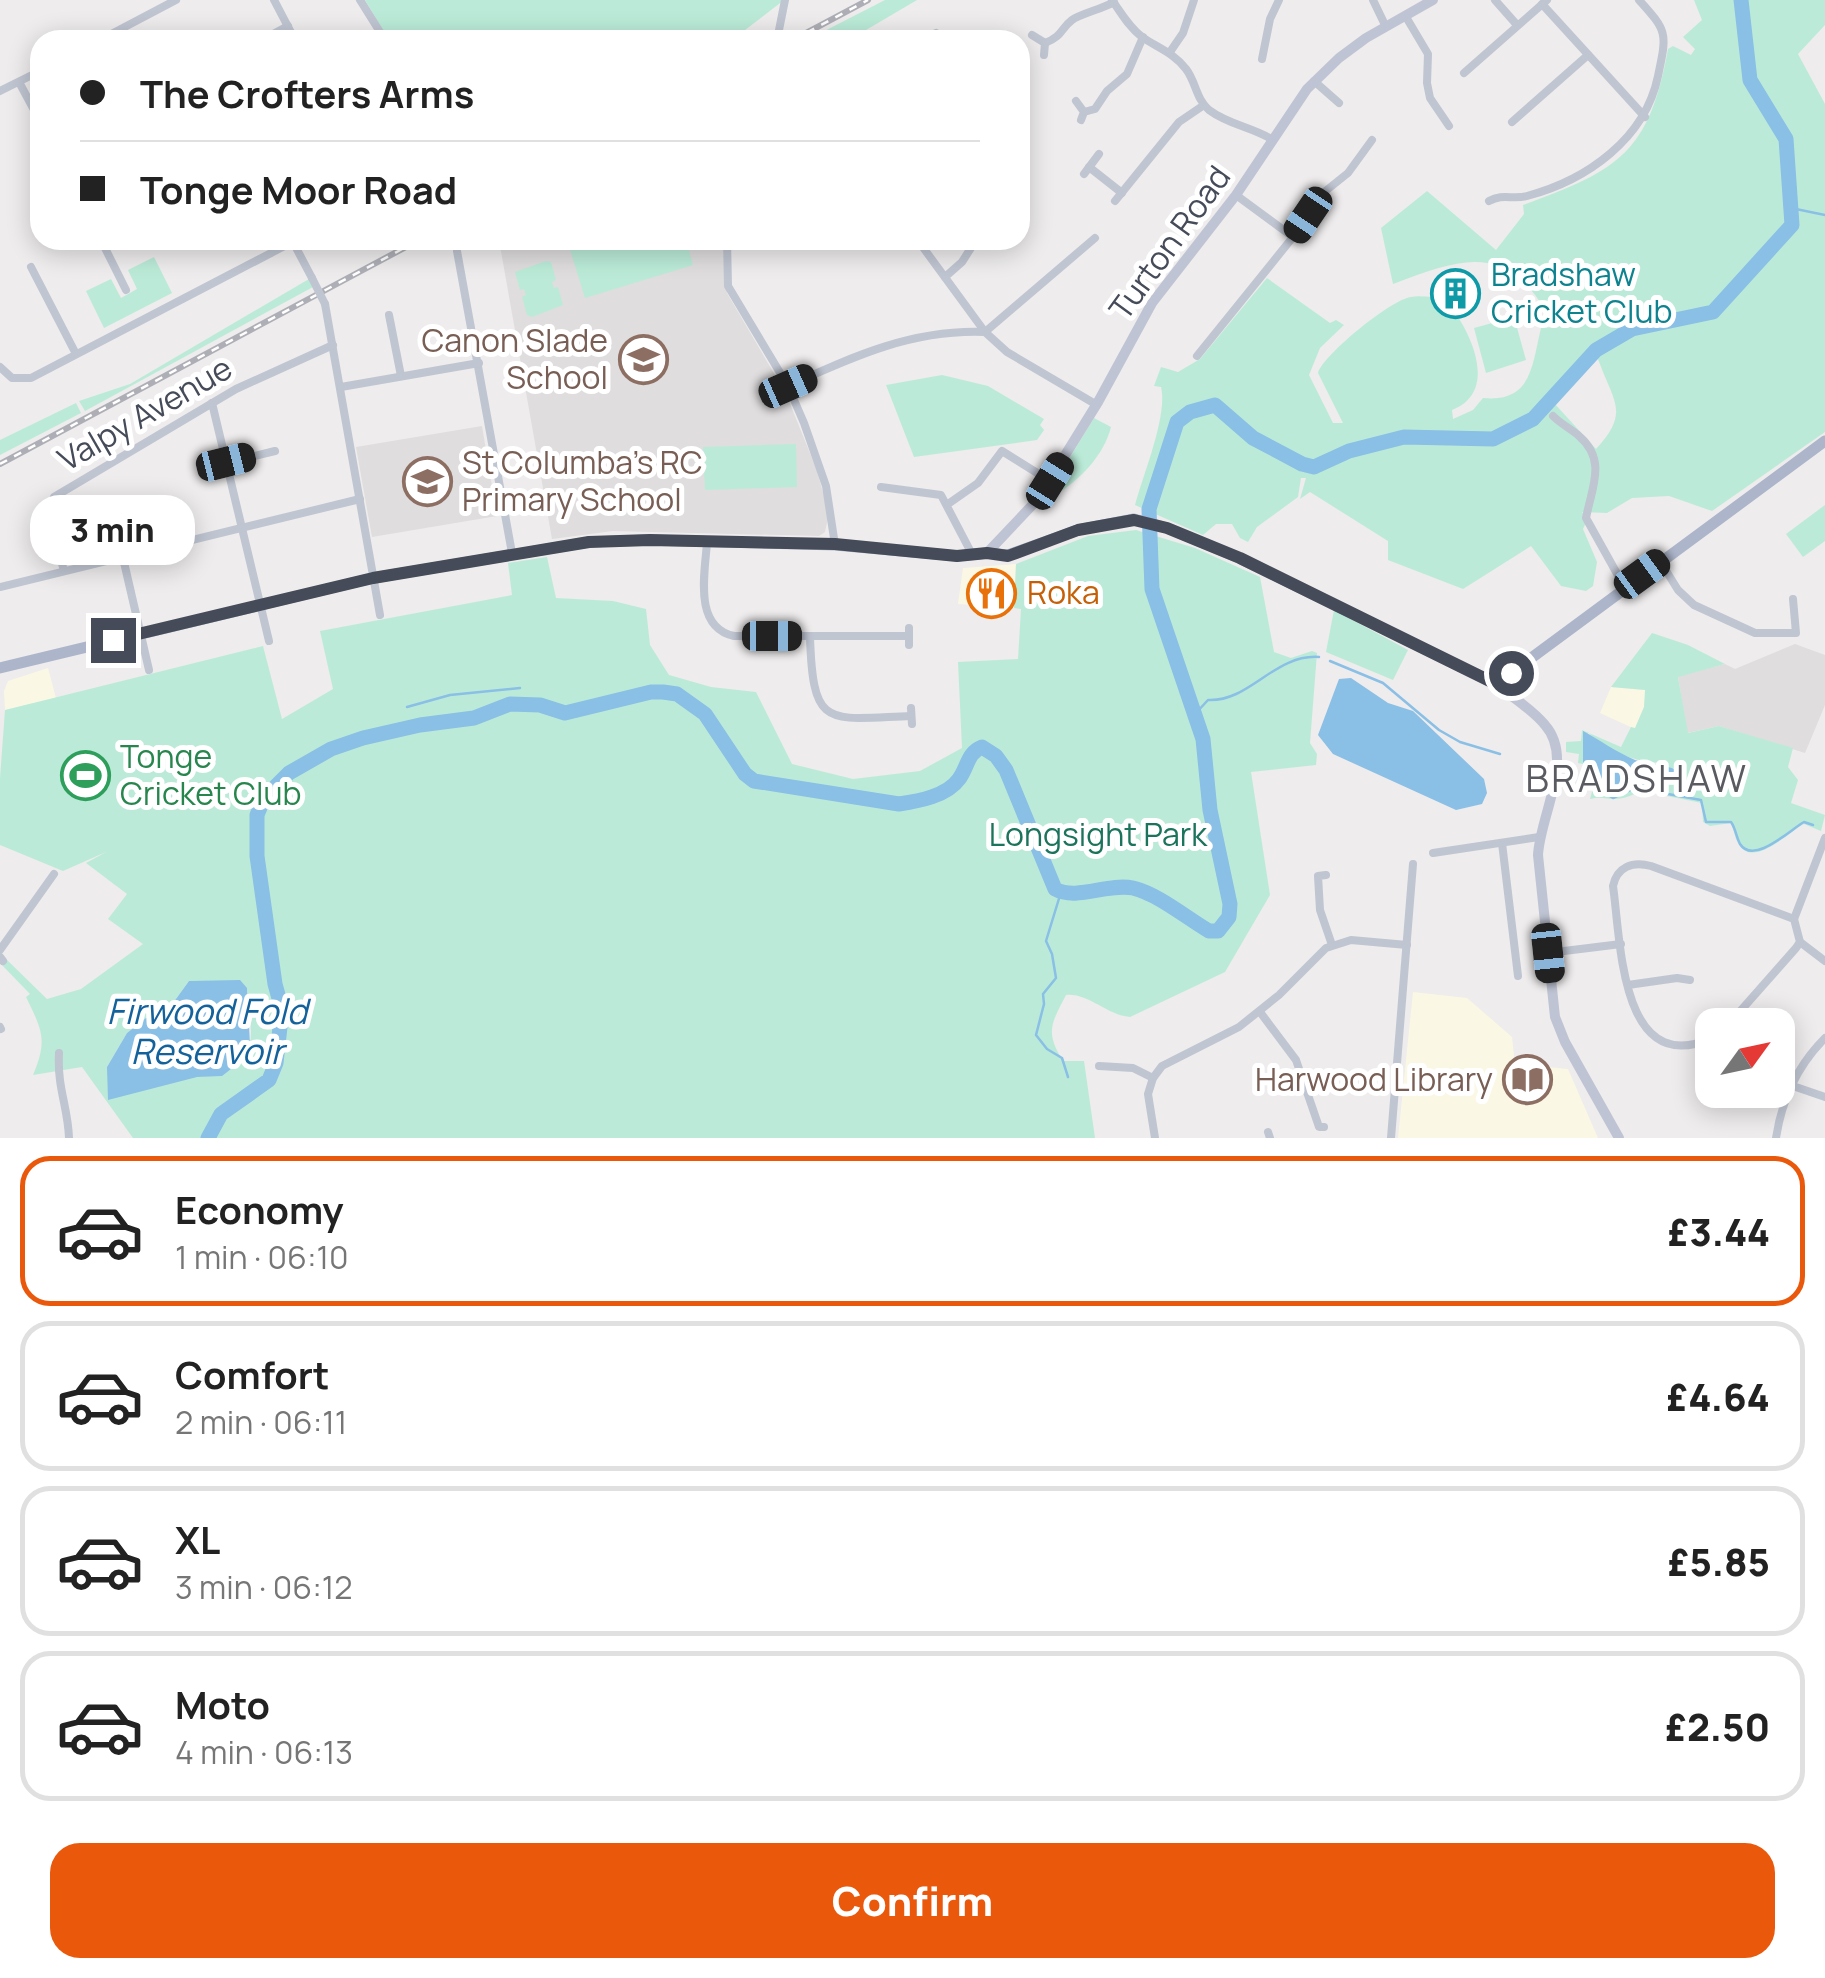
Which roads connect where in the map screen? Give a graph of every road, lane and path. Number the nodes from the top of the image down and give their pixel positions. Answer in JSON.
{"nodes":[{"id":1,"x":176,"y":0,"type":"edge"},
{"id":2,"x":274,"y":0,"type":"edge"},
{"id":3,"x":360,"y":0,"type":"edge"},
{"id":4,"x":785,"y":0,"type":"edge"},
{"id":5,"x":1194,"y":0,"type":"edge"},
{"id":6,"x":1280,"y":0,"type":"edge"},
{"id":7,"x":1373,"y":0,"type":"edge"},
{"id":8,"x":1433,"y":0,"type":"edge"},
{"id":9,"x":1495,"y":0,"type":"edge"},
{"id":10,"x":1639,"y":0,"type":"edge"},
{"id":11,"x":1113,"y":1,"type":"edge"},
{"id":12,"x":1544,"y":2,"type":"edge"},
{"id":13,"x":1406,"y":17,"type":"junction"},
{"id":14,"x":1517,"y":25,"type":"junction"},
{"id":15,"x":288,"y":26,"type":"junction"},
{"id":16,"x":1386,"y":27,"type":"junction"},
{"id":17,"x":119,"y":30,"type":"edge"},
{"id":18,"x":281,"y":30,"type":"edge"},
{"id":19,"x":290,"y":30,"type":"edge"},
{"id":20,"x":378,"y":30,"type":"edge"},
{"id":21,"x":779,"y":30,"type":"edge"},
{"id":22,"x":1032,"y":35,"type":"dead end"},
{"id":23,"x":1143,"y":38,"type":"junction"},
{"id":24,"x":1045,"y":42,"type":"junction"},
{"id":25,"x":1250,"y":48,"type":"dead end"},
{"id":26,"x":1170,"y":52,"type":"junction"},
{"id":27,"x":1044,"y":55,"type":"dead end"},
{"id":28,"x":1588,"y":55,"type":"junction"},
{"id":29,"x":1464,"y":73,"type":"dead end"},
{"id":30,"x":30,"y":76,"type":"edge"},
{"id":31,"x":1314,"y":81,"type":"junction"},
{"id":32,"x":20,"y":82,"type":"junction"},
{"id":33,"x":0,"y":92,"type":"edge"},
{"id":34,"x":1076,"y":101,"type":"dead end"},
{"id":35,"x":30,"y":102,"type":"edge"},
{"id":36,"x":1338,"y":103,"type":"dead end"},
{"id":37,"x":1204,"y":105,"type":"junction"},
{"id":38,"x":1645,"y":116,"type":"junction"},
{"id":39,"x":1512,"y":122,"type":"dead end"},
{"id":40,"x":1449,"y":126,"type":"dead end"},
{"id":41,"x":1273,"y":140,"type":"junction"},
{"id":42,"x":1372,"y":140,"type":"dead end"},
{"id":43,"x":1099,"y":154,"type":"dead end"},
{"id":44,"x":1504,"y":182,"type":"dead end"},
{"id":45,"x":1122,"y":192,"type":"junction"},
{"id":46,"x":1236,"y":196,"type":"junction"},
{"id":47,"x":1504,"y":196,"type":"junction"},
{"id":48,"x":1115,"y":201,"type":"dead end"},
{"id":49,"x":1489,"y":201,"type":"dead end"},
{"id":50,"x":1293,"y":237,"type":"junction"},
{"id":51,"x":1095,"y":238,"type":"dead end"},
{"id":52,"x":106,"y":250,"type":"edge"},
{"id":53,"x":277,"y":250,"type":"edge"},
{"id":54,"x":298,"y":250,"type":"edge"},
{"id":55,"x":727,"y":250,"type":"edge"},
{"id":56,"x":925,"y":250,"type":"edge"},
{"id":57,"x":970,"y":250,"type":"edge"},
{"id":58,"x":458,"y":252,"type":"dead end"},
{"id":59,"x":31,"y":267,"type":"dead end"},
{"id":60,"x":946,"y":277,"type":"junction"},
{"id":61,"x":126,"y":290,"type":"dead end"},
{"id":62,"x":389,"y":315,"type":"dead end"},
{"id":63,"x":984,"y":332,"type":"junction"},
{"id":64,"x":333,"y":345,"type":"junction"},
{"id":65,"x":76,"y":354,"type":"junction"},
{"id":66,"x":1197,"y":356,"type":"dead end"},
{"id":67,"x":479,"y":363,"type":"junction"},
{"id":68,"x":0,"y":367,"type":"edge"},
{"id":69,"x":401,"y":376,"type":"junction"},
{"id":70,"x":788,"y":386,"type":"junction"},
{"id":71,"x":341,"y":387,"type":"junction"},
{"id":72,"x":212,"y":403,"type":"junction"},
{"id":73,"x":1096,"y":405,"type":"junction"},
{"id":74,"x":1553,"y":416,"type":"dead end"},
{"id":75,"x":1825,"y":441,"type":"edge"},
{"id":76,"x":275,"y":451,"type":"dead end"},
{"id":77,"x":226,"y":462,"type":"junction"},
{"id":78,"x":1050,"y":481,"type":"junction"},
{"id":79,"x":881,"y":487,"type":"dead end"},
{"id":80,"x":360,"y":499,"type":"junction"},
{"id":81,"x":948,"y":504,"type":"junction"},
{"id":82,"x":242,"y":528,"type":"junction"},
{"id":83,"x":707,"y":542,"type":"junction"},
{"id":84,"x":835,"y":544,"type":"junction"},
{"id":85,"x":512,"y":553,"type":"junction"},
{"id":86,"x":987,"y":553,"type":"junction"},
{"id":87,"x":972,"y":556,"type":"junction"},
{"id":88,"x":122,"y":558,"type":"junction"},
{"id":89,"x":1660,"y":562,"type":"junction"},
{"id":90,"x":64,"y":571,"type":"junction"},
{"id":91,"x":373,"y":578,"type":"junction"},
{"id":92,"x":0,"y":587,"type":"edge"},
{"id":93,"x":1625,"y":588,"type":"junction"},
{"id":94,"x":1792,"y":599,"type":"dead end"},
{"id":95,"x":260,"y":604,"type":"junction"},
{"id":96,"x":380,"y":615,"type":"dead end"},
{"id":97,"x":140,"y":633,"type":"junction"},
{"id":98,"x":810,"y":636,"type":"junction"},
{"id":99,"x":909,"y":637,"type":"dead end"},
{"id":100,"x":270,"y":641,"type":"dead end"},
{"id":101,"x":0,"y":668,"type":"edge"},
{"id":102,"x":149,"y":670,"type":"dead end"},
{"id":103,"x":1496,"y":684,"type":"junction"},
{"id":104,"x":911,"y":716,"type":"dead end"},
{"id":105,"x":1539,"y":838,"type":"junction"},
{"id":106,"x":1825,"y":838,"type":"edge"},
{"id":107,"x":1502,"y":843,"type":"junction"},
{"id":108,"x":1433,"y":852,"type":"dead end"},
{"id":109,"x":1413,"y":864,"type":"dead end"},
{"id":110,"x":54,"y":874,"type":"dead end"},
{"id":111,"x":1326,"y":876,"type":"dead end"},
{"id":112,"x":1794,"y":918,"type":"junction"},
{"id":113,"x":1800,"y":942,"type":"junction"},
{"id":114,"x":1622,"y":944,"type":"junction"},
{"id":115,"x":1332,"y":945,"type":"junction"},
{"id":116,"x":1408,"y":946,"type":"junction"},
{"id":117,"x":1548,"y":953,"type":"junction"},
{"id":118,"x":1,"y":956,"type":"edge"},
{"id":119,"x":1825,"y":961,"type":"edge"},
{"id":120,"x":1518,"y":976,"type":"dead end"},
{"id":121,"x":1690,"y":980,"type":"dead end"},
{"id":122,"x":1628,"y":985,"type":"junction"},
{"id":123,"x":1743,"y":1008,"type":"edge"},
{"id":124,"x":1260,"y":1012,"type":"junction"},
{"id":125,"x":1825,"y":1038,"type":"edge"},
{"id":126,"x":1695,"y":1042,"type":"edge"},
{"id":127,"x":59,"y":1054,"type":"dead end"},
{"id":128,"x":1099,"y":1066,"type":"dead end"},
{"id":129,"x":1795,"y":1076,"type":"edge"},
{"id":130,"x":1153,"y":1078,"type":"junction"},
{"id":131,"x":1795,"y":1087,"type":"edge"},
{"id":132,"x":1825,"y":1096,"type":"edge"},
{"id":133,"x":1784,"y":1108,"type":"edge"},
{"id":134,"x":1324,"y":1126,"type":"dead end"},
{"id":135,"x":68,"y":1138,"type":"edge"},
{"id":136,"x":1154,"y":1138,"type":"edge"},
{"id":137,"x":1391,"y":1138,"type":"edge"},
{"id":138,"x":1619,"y":1138,"type":"edge"},
{"id":139,"x":1776,"y":1138,"type":"edge"}],
"edges":[{"from":1,"to":17,"type":"street"},
{"from":2,"to":15,"type":"street"},
{"from":3,"to":20,"type":"street"},
{"from":4,"to":21,"type":"street"},
{"from":5,"to":26,"type":"street"},
{"from":6,"to":25,"type":"street"},
{"from":7,"to":16,"type":"street"},
{"from":8,"to":13,"type":"main road","name":"Turton Road"},
{"from":9,"to":14,"type":"street"},
{"from":10,"to":38,"type":"street"},
{"from":11,"to":23,"type":"street"},
{"from":11,"to":24,"type":"street"},
{"from":12,"to":14,"type":"street"},
{"from":12,"to":28,"type":"street"},
{"from":13,"to":16,"type":"main road","name":"Turton Road"},
{"from":13,"to":40,"type":"street"},
{"from":14,"to":29,"type":"street"},
{"from":15,"to":18,"type":"street"},
{"from":15,"to":19,"type":"street"},
{"from":16,"to":31,"type":"main road","name":"Turton Road"},
{"from":22,"to":24,"type":"street"},
{"from":23,"to":26,"type":"street"},
{"from":23,"to":34,"type":"street"},
{"from":24,"to":27,"type":"street"},
{"from":26,"to":37,"type":"street"},
{"from":28,"to":38,"type":"street"},
{"from":28,"to":39,"type":"street"},
{"from":30,"to":32,"type":"street"},
{"from":31,"to":36,"type":"street"},
{"from":31,"to":41,"type":"main road","name":"Turton Road"},
{"from":32,"to":33,"type":"street"},
{"from":32,"to":35,"type":"street"},
{"from":37,"to":41,"type":"street"},
{"from":37,"to":45,"type":"street"},
{"from":38,"to":47,"type":"street"},
{"from":41,"to":46,"type":"main road","name":"Turton Road"},
{"from":42,"to":50,"type":"street"},
{"from":43,"to":45,"type":"street"},
{"from":44,"to":47,"type":"street"},
{"from":45,"to":48,"type":"street"},
{"from":46,"to":50,"type":"street"},
{"from":46,"to":73,"type":"main road","name":"Turton Road"},
{"from":47,"to":49,"type":"street"},
{"from":50,"to":66,"type":"street"},
{"from":51,"to":63,"type":"street"},
{"from":52,"to":61,"type":"street"},
{"from":53,"to":65,"type":"street"},
{"from":54,"to":64,"type":"street","bridge":true},
{"from":55,"to":70,"type":"street"},
{"from":56,"to":60,"type":"street"},
{"from":57,"to":60,"type":"street"},
{"from":58,"to":67,"type":"street"},
{"from":59,"to":65,"type":"street"},
{"from":60,"to":63,"type":"street"},
{"from":62,"to":69,"type":"street"},
{"from":63,"to":70,"type":"street"},
{"from":63,"to":73,"type":"street"},
{"from":64,"to":71,"type":"street"},
{"from":64,"to":72,"type":"street","name":"Valpy Avenue"},
{"from":65,"to":68,"type":"street"},
{"from":67,"to":69,"type":"street"},
{"from":67,"to":85,"type":"street"},
{"from":69,"to":71,"type":"street"},
{"from":70,"to":84,"type":"street"},
{"from":71,"to":80,"type":"street"},
{"from":72,"to":77,"type":"street"},
{"from":72,"to":90,"type":"street","name":"Valpy Avenue"},
{"from":73,"to":78,"type":"main road","name":"Turton Road"},
{"from":74,"to":93,"type":"street"},
{"from":75,"to":89,"type":"main road"},
{"from":76,"to":77,"type":"street"},
{"from":77,"to":82,"type":"street"},
{"from":78,"to":81,"type":"street"},
{"from":78,"to":86,"type":"main road","name":"Turton Road"},
{"from":79,"to":81,"type":"street"},
{"from":80,"to":82,"type":"street"},
{"from":80,"to":91,"type":"street"},
{"from":81,"to":87,"type":"street"},
{"from":82,"to":88,"type":"street"},
{"from":82,"to":95,"type":"street"},
{"from":83,"to":84,"type":"main road"},
{"from":83,"to":85,"type":"main road"},
{"from":83,"to":98,"type":"street"},
{"from":84,"to":87,"type":"main road"},
{"from":85,"to":91,"type":"main road"},
{"from":86,"to":87,"type":"main road"},
{"from":86,"to":103,"type":"main road"},
{"from":88,"to":90,"type":"street"},
{"from":88,"to":97,"type":"street"},
{"from":89,"to":93,"type":"main road"},
{"from":89,"to":94,"type":"street"},
{"from":90,"to":92,"type":"street"},
{"from":91,"to":95,"type":"main road"},
{"from":91,"to":96,"type":"street"},
{"from":93,"to":103,"type":"main road"},
{"from":95,"to":97,"type":"main road"},
{"from":95,"to":100,"type":"street"},
{"from":97,"to":101,"type":"main road"},
{"from":97,"to":102,"type":"street"},
{"from":98,"to":99,"type":"street"},
{"from":98,"to":104,"type":"street"},
{"from":103,"to":105,"type":"main road"},
{"from":105,"to":107,"type":"street"},
{"from":105,"to":117,"type":"main road"},
{"from":106,"to":112,"type":"street"},
{"from":107,"to":108,"type":"street"},
{"from":107,"to":120,"type":"street"},
{"from":109,"to":116,"type":"street"},
{"from":110,"to":118,"type":"street"},
{"from":111,"to":115,"type":"street"},
{"from":112,"to":113,"type":"street"},
{"from":112,"to":114,"type":"street"},
{"from":113,"to":119,"type":"street"},
{"from":113,"to":123,"type":"street"},
{"from":114,"to":117,"type":"street"},
{"from":114,"to":122,"type":"street"},
{"from":115,"to":116,"type":"street"},
{"from":115,"to":124,"type":"street"},
{"from":116,"to":137,"type":"street"},
{"from":117,"to":138,"type":"main road"},
{"from":121,"to":122,"type":"street"},
{"from":122,"to":126,"type":"street"},
{"from":124,"to":130,"type":"street"},
{"from":124,"to":134,"type":"street"},
{"from":125,"to":129,"type":"street"},
{"from":127,"to":135,"type":"street"},
{"from":128,"to":130,"type":"street"},
{"from":130,"to":136,"type":"street"},
{"from":131,"to":132,"type":"street"},
{"from":133,"to":139,"type":"street"}]}
